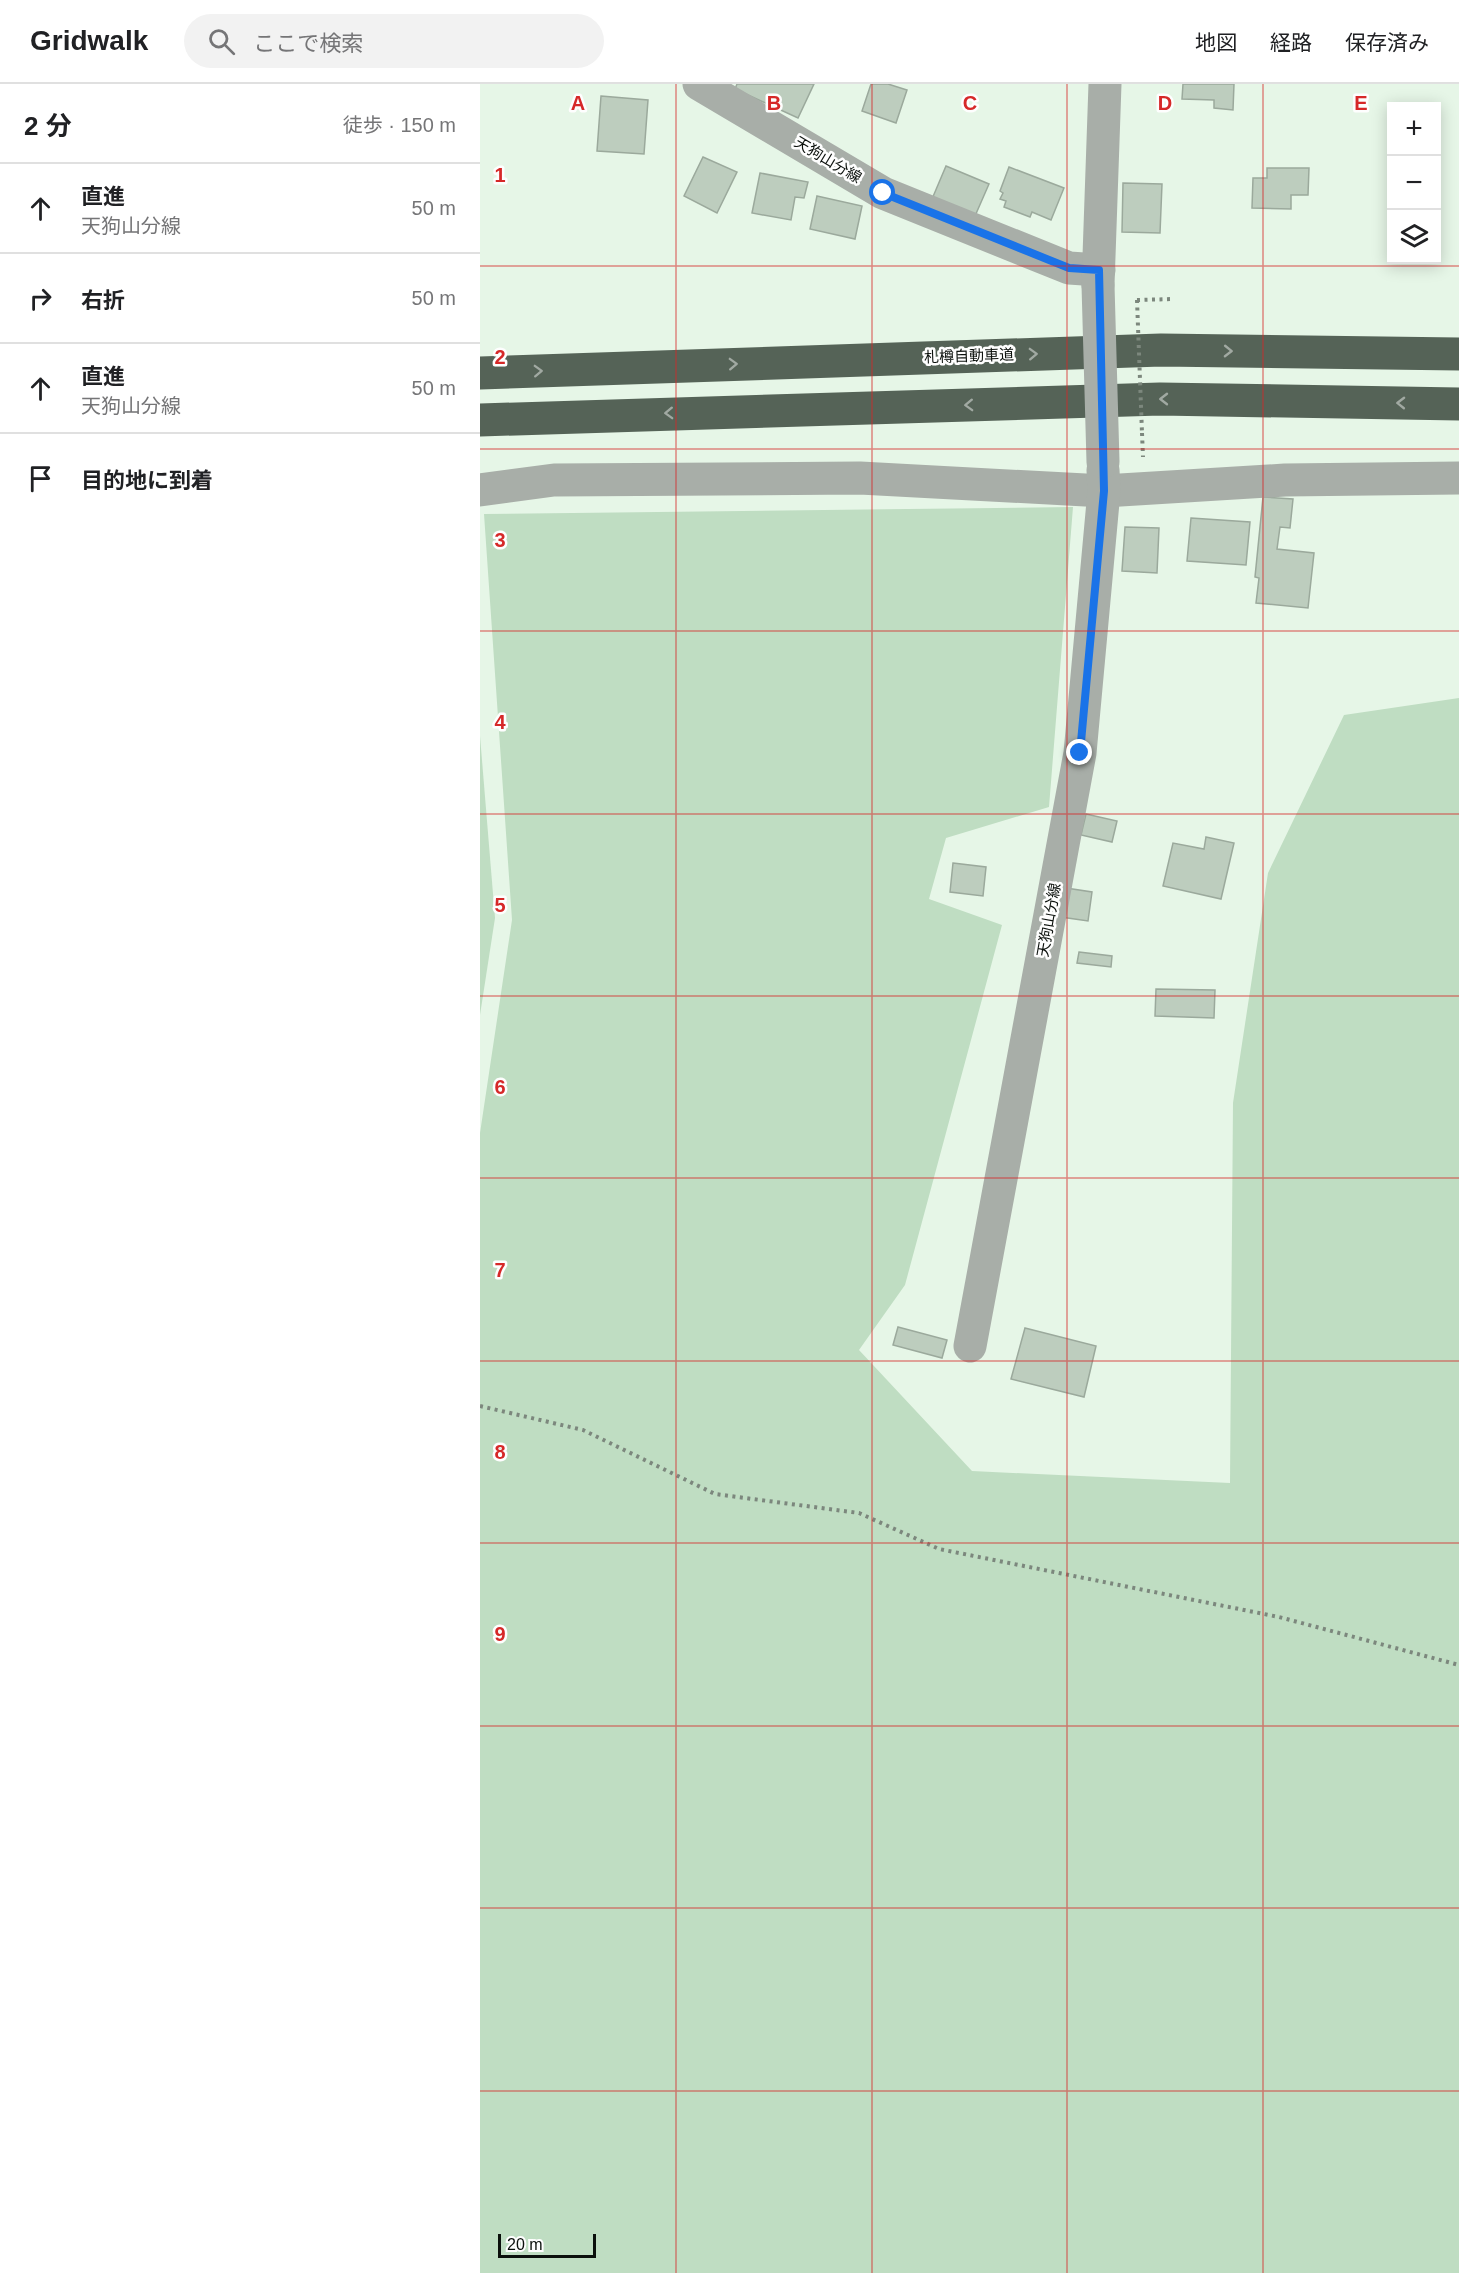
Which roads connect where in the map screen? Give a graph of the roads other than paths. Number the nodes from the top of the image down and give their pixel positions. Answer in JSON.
{"nodes":[{"id":1,"x":699,"y":84,"type":"edge"},
{"id":2,"x":1105,"y":84,"type":"edge"},
{"id":3,"x":1098,"y":277,"type":"junction"},
{"id":4,"x":1459,"y":354,"type":"edge"},
{"id":5,"x":480,"y":373,"type":"edge"},
{"id":6,"x":1459,"y":404,"type":"edge"},
{"id":7,"x":480,"y":420,"type":"edge"},
{"id":8,"x":1103,"y":476,"type":"junction"},
{"id":9,"x":1459,"y":478,"type":"edge"},
{"id":10,"x":480,"y":490,"type":"edge"},
{"id":11,"x":970,"y":1346,"type":"dead end"}],
"edges":[{"from":1,"to":3,"type":"street","name":"天狗山分線"},
{"from":2,"to":3,"type":"street","name":"天狗山分線"},
{"from":3,"to":8,"type":"street","name":"天狗山分線","bridge":true},
{"from":5,"to":4,"type":"highway","name":"札樽自動車道","one_way":true},
{"from":6,"to":7,"type":"highway","one_way":true},
{"from":8,"to":9,"type":"street"},
{"from":8,"to":10,"type":"street"},
{"from":8,"to":11,"type":"street","name":"天狗山分線"}]}
